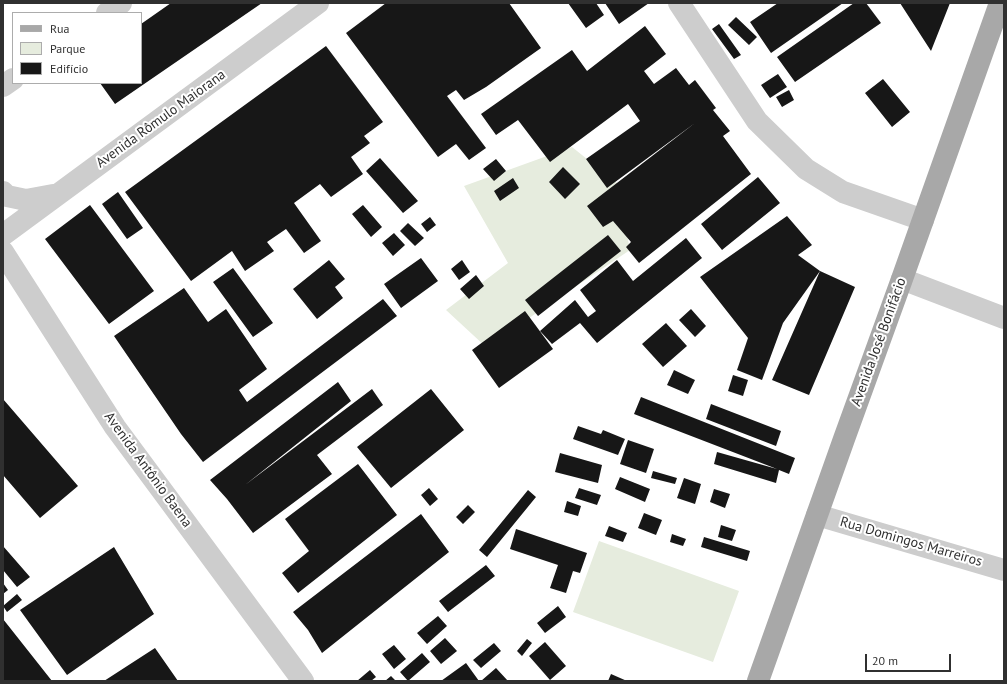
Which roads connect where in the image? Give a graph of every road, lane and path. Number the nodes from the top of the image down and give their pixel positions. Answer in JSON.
{"nodes":[{"id":1,"x":121,"y":3,"type":"edge"},
{"id":2,"x":318,"y":3,"type":"edge"},
{"id":3,"x":679,"y":3,"type":"edge"},
{"id":4,"x":1000,"y":3,"type":"edge"},
{"id":5,"x":108,"y":12,"type":"edge"},
{"id":6,"x":3,"y":192,"type":"edge"},
{"id":7,"x":60,"y":194,"type":"junction"},
{"id":8,"x":923,"y":220,"type":"junction"},
{"id":9,"x":3,"y":235,"type":"edge"},
{"id":10,"x":3,"y":252,"type":"edge"},
{"id":11,"x":902,"y":279,"type":"junction"},
{"id":12,"x":1004,"y":318,"type":"edge"},
{"id":13,"x":817,"y":515,"type":"junction"},
{"id":14,"x":1004,"y":570,"type":"edge"},
{"id":15,"x":303,"y":681,"type":"edge"},
{"id":16,"x":758,"y":681,"type":"edge"}],
"edges":[{"from":1,"to":5,"type":"street"},
{"from":2,"to":7,"type":"street","name":"Avenida Rômulo Maiorana"},
{"from":3,"to":8,"type":"street"},
{"from":4,"to":8,"type":"main road","name":"Avenida José Bonifácio"},
{"from":6,"to":7,"type":"street"},
{"from":7,"to":9,"type":"street","name":"Avenida Rômulo Maiorana"},
{"from":8,"to":11,"type":"main road","name":"Avenida José Bonifácio"},
{"from":10,"to":15,"type":"street","name":"Avenida Antônio Baena"},
{"from":11,"to":12,"type":"street"},
{"from":11,"to":13,"type":"main road","name":"Avenida José Bonifácio"},
{"from":13,"to":14,"type":"street","name":"Rua Domingos Marreiros"},
{"from":13,"to":16,"type":"main road","name":"Avenida José Bonifácio"}]}
